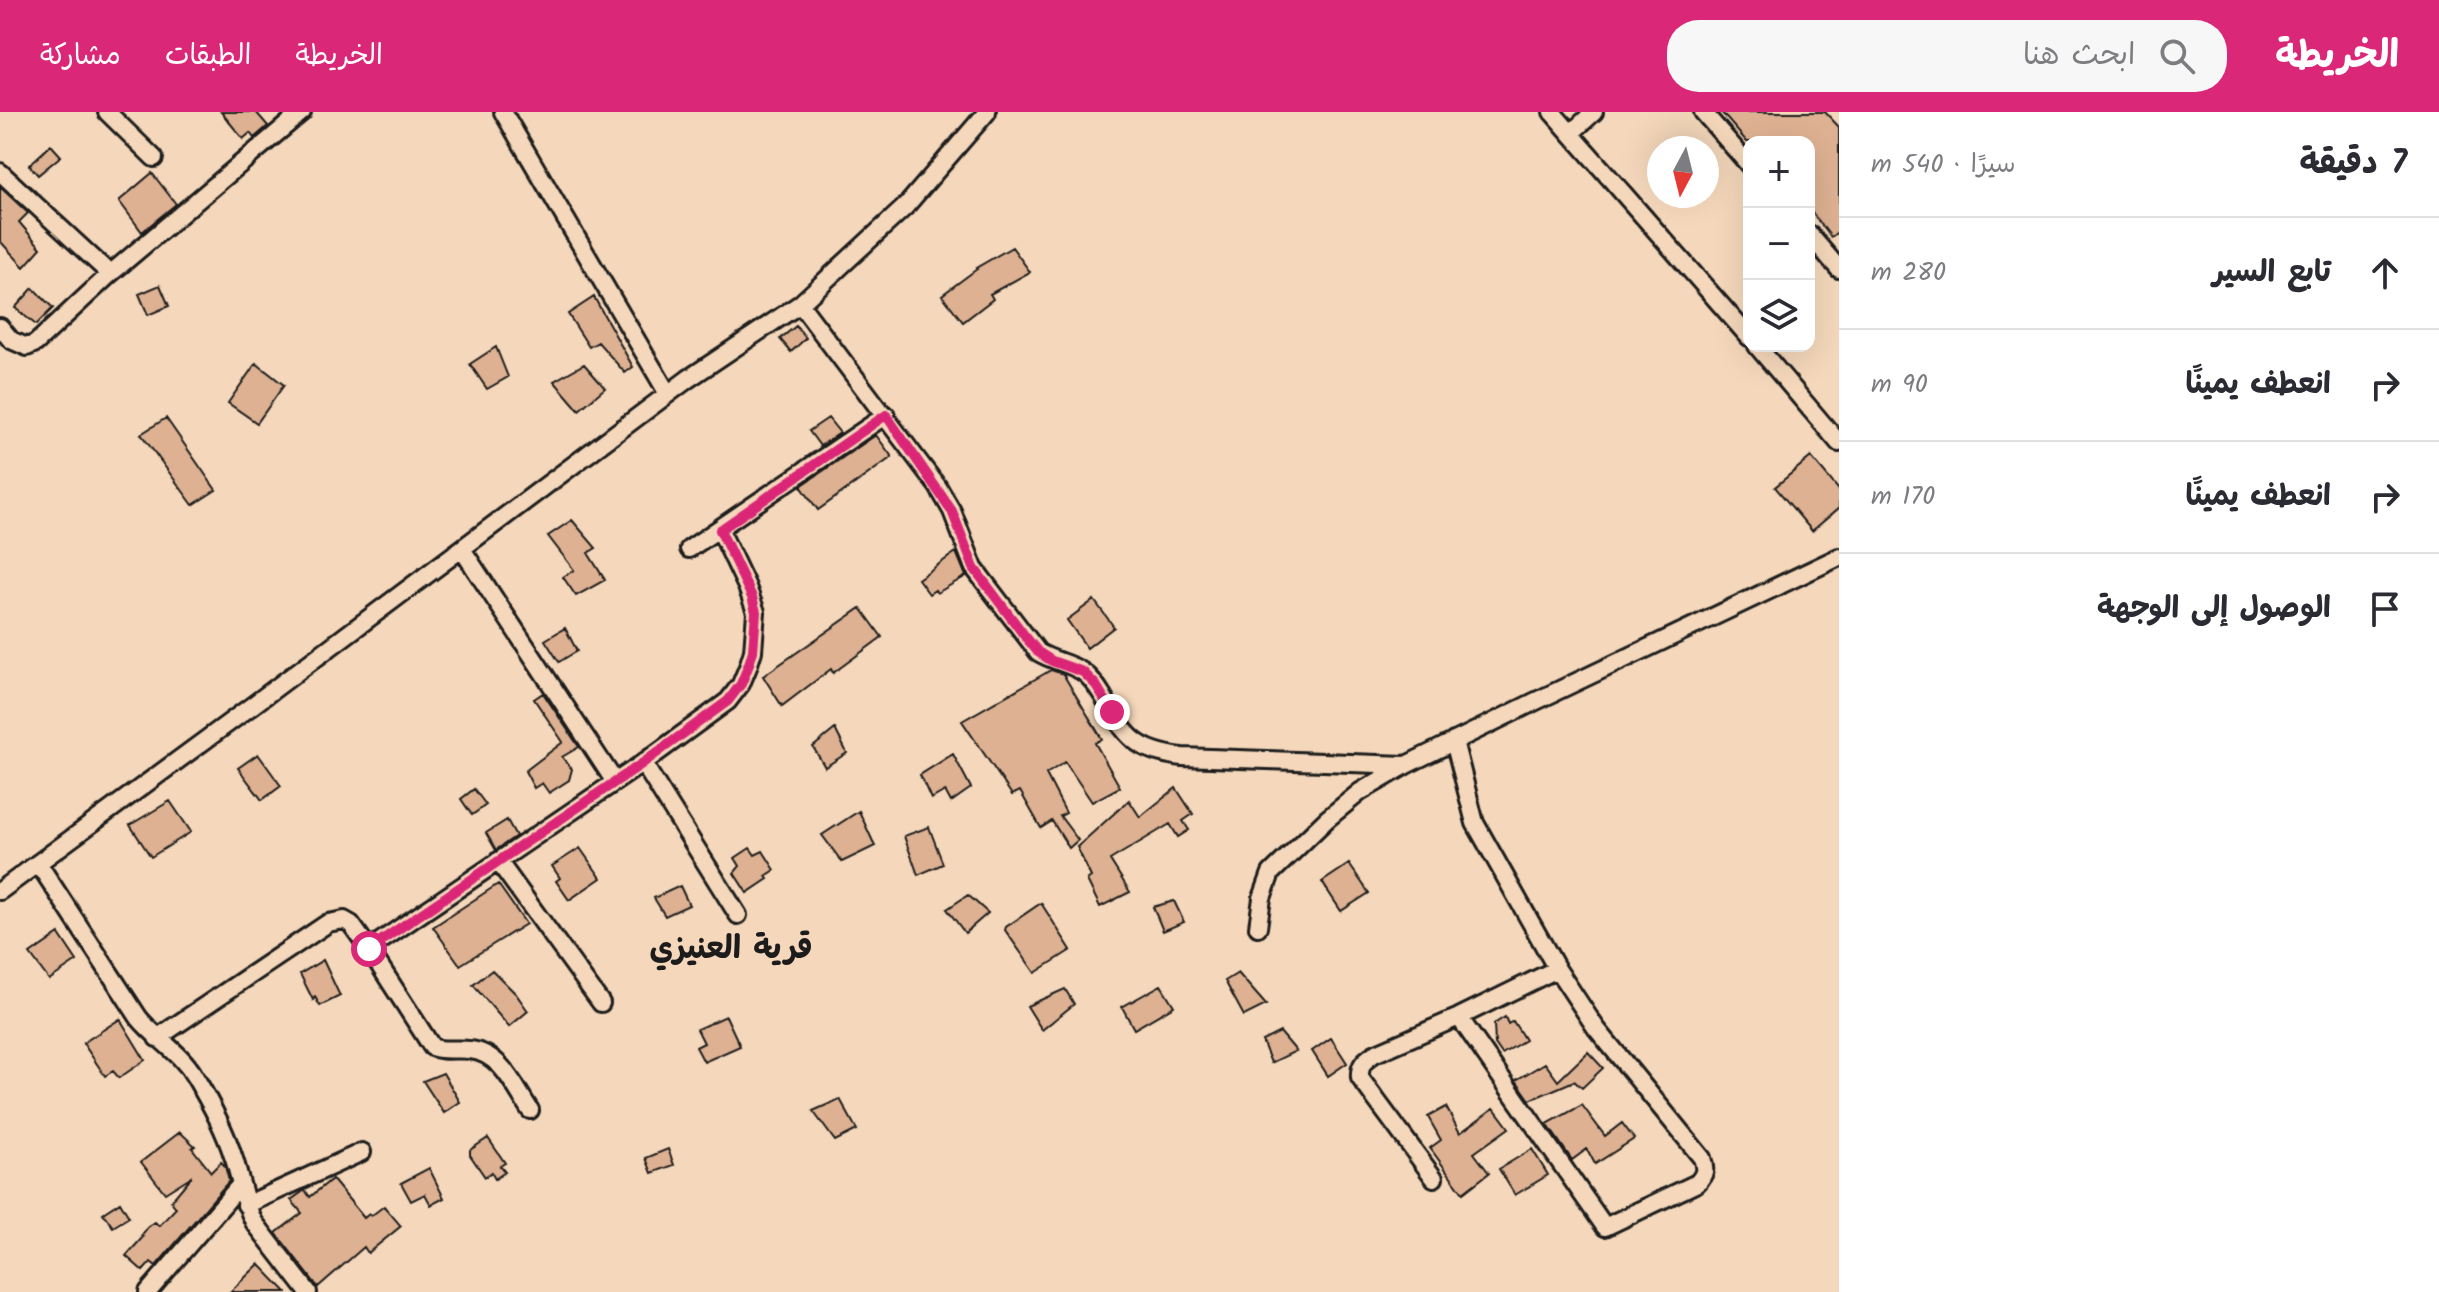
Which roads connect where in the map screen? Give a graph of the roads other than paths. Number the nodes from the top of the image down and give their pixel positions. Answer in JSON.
{"nodes":[{"id":1,"x":302,"y":112,"type":"edge"},
{"id":2,"x":503,"y":112,"type":"edge"},
{"id":3,"x":987,"y":112,"type":"edge"},
{"id":4,"x":1552,"y":112,"type":"edge"},
{"id":5,"x":1594,"y":112,"type":"edge"},
{"id":6,"x":1703,"y":112,"type":"edge"},
{"id":7,"x":116,"y":115,"type":"edge"},
{"id":8,"x":1571,"y":133,"type":"junction"},
{"id":9,"x":154,"y":158,"type":"dead end"},
{"id":10,"x":1743,"y":158,"type":"edge"},
{"id":11,"x":0,"y":172,"type":"edge"},
{"id":12,"x":1815,"y":240,"type":"edge"},
{"id":13,"x":1837,"y":264,"type":"edge"},
{"id":14,"x":110,"y":274,"type":"junction"},
{"id":15,"x":800,"y":304,"type":"junction"},
{"id":16,"x":0,"y":327,"type":"edge"},
{"id":17,"x":1743,"y":330,"type":"edge"},
{"id":18,"x":1762,"y":352,"type":"edge"},
{"id":19,"x":668,"y":394,"type":"junction"},
{"id":20,"x":886,"y":415,"type":"junction"},
{"id":21,"x":1839,"y":443,"type":"edge"},
{"id":22,"x":720,"y":530,"type":"junction"},
{"id":23,"x":462,"y":549,"type":"junction"},
{"id":24,"x":689,"y":549,"type":"dead end"},
{"id":25,"x":1839,"y":557,"type":"edge"},
{"id":26,"x":1454,"y":741,"type":"junction"},
{"id":27,"x":643,"y":763,"type":"junction"},
{"id":28,"x":1406,"y":765,"type":"junction"},
{"id":29,"x":615,"y":782,"type":"junction"},
{"id":30,"x":498,"y":861,"type":"junction"},
{"id":31,"x":38,"y":863,"type":"junction"},
{"id":32,"x":0,"y":891,"type":"edge"},
{"id":33,"x":738,"y":915,"type":"dead end"},
{"id":34,"x":1258,"y":927,"type":"dead end"},
{"id":35,"x":369,"y":949,"type":"junction"},
{"id":36,"x":1557,"y":969,"type":"junction"},
{"id":37,"x":601,"y":1003,"type":"dead end"},
{"id":38,"x":1459,"y":1017,"type":"junction"},
{"id":39,"x":157,"y":1038,"type":"junction"},
{"id":40,"x":530,"y":1110,"type":"dead end"},
{"id":41,"x":362,"y":1152,"type":"dead end"},
{"id":42,"x":1434,"y":1178,"type":"dead end"},
{"id":43,"x":241,"y":1184,"type":"junction"},
{"id":44,"x":246,"y":1205,"type":"junction"},
{"id":45,"x":301,"y":1289,"type":"edge"},
{"id":46,"x":148,"y":1292,"type":"edge"}],
"edges":[{"from":1,"to":14,"type":"street"},
{"from":2,"to":19,"type":"street"},
{"from":3,"to":15,"type":"street"},
{"from":4,"to":8,"type":"street"},
{"from":5,"to":8,"type":"street"},
{"from":6,"to":10,"type":"street"},
{"from":7,"to":9,"type":"street"},
{"from":8,"to":17,"type":"street"},
{"from":11,"to":14,"type":"street"},
{"from":12,"to":13,"type":"street"},
{"from":14,"to":16,"type":"street"},
{"from":15,"to":19,"type":"street"},
{"from":15,"to":20,"type":"street"},
{"from":18,"to":21,"type":"street"},
{"from":19,"to":23,"type":"street"},
{"from":20,"to":22,"type":"street"},
{"from":20,"to":28,"type":"street"},
{"from":22,"to":24,"type":"street"},
{"from":22,"to":27,"type":"street"},
{"from":23,"to":29,"type":"street"},
{"from":23,"to":31,"type":"street"},
{"from":25,"to":26,"type":"street"},
{"from":26,"to":28,"type":"street"},
{"from":26,"to":36,"type":"street"},
{"from":27,"to":29,"type":"street"},
{"from":27,"to":33,"type":"street"},
{"from":28,"to":34,"type":"street"},
{"from":29,"to":30,"type":"street"},
{"from":30,"to":35,"type":"street"},
{"from":30,"to":37,"type":"street"},
{"from":31,"to":32,"type":"street"},
{"from":31,"to":39,"type":"street"},
{"from":35,"to":39,"type":"street"},
{"from":35,"to":40,"type":"street"},
{"from":36,"to":38,"type":"street"},
{"from":36,"to":38,"type":"street"},
{"from":38,"to":42,"type":"street"},
{"from":39,"to":43,"type":"street"},
{"from":41,"to":44,"type":"street"},
{"from":43,"to":44,"type":"street"},
{"from":43,"to":46,"type":"street"},
{"from":44,"to":45,"type":"street"}]}
